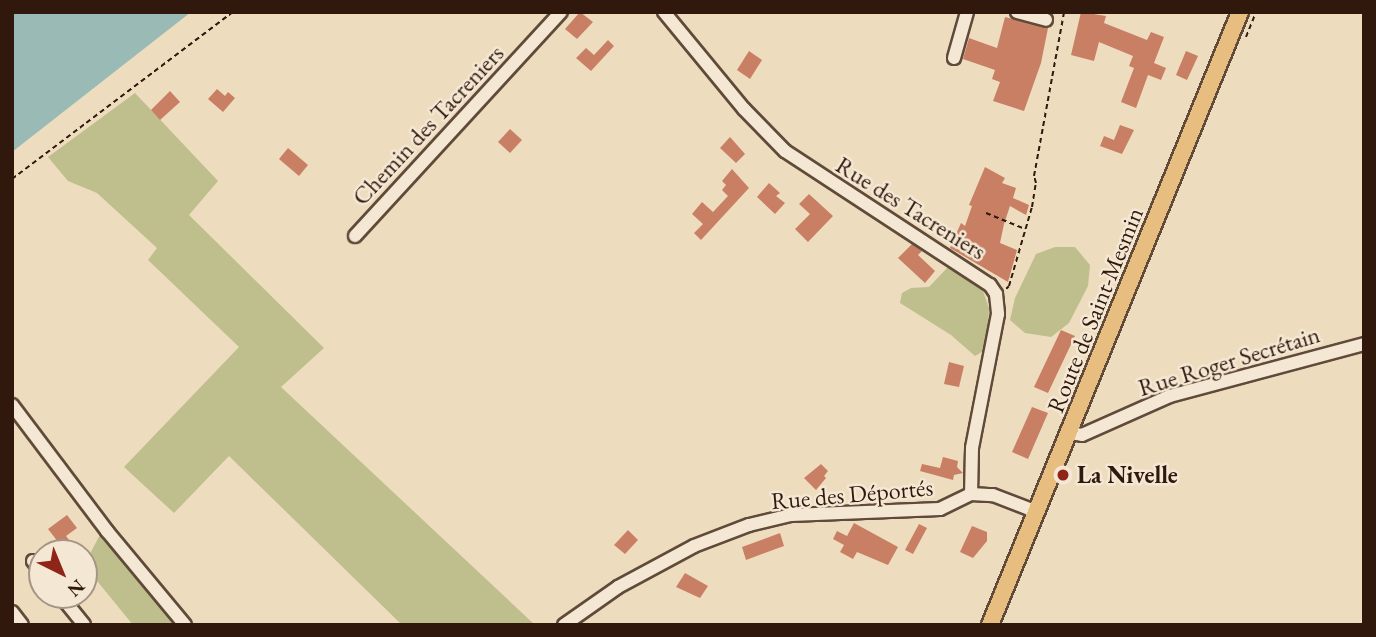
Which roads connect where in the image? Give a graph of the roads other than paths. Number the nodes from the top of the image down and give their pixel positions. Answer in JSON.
{"nodes":[{"id":1,"x":561,"y":12,"type":"edge"},
{"id":2,"x":664,"y":12,"type":"edge"},
{"id":3,"x":967,"y":12,"type":"edge"},
{"id":4,"x":1017,"y":12,"type":"edge"},
{"id":5,"x":1240,"y":12,"type":"edge"},
{"id":6,"x":1046,"y":20,"type":"dead end"},
{"id":7,"x":954,"y":58,"type":"dead end"},
{"id":8,"x":355,"y":236,"type":"dead end"},
{"id":9,"x":1364,"y":344,"type":"edge"},
{"id":10,"x":12,"y":405,"type":"edge"},
{"id":11,"x":1070,"y":433,"type":"junction"},
{"id":12,"x":971,"y":494,"type":"junction"},
{"id":13,"x":1037,"y":512,"type":"junction"},
{"id":14,"x":71,"y":609,"type":"edge"},
{"id":15,"x":12,"y":612,"type":"edge"},
{"id":16,"x":22,"y":625,"type":"edge"},
{"id":17,"x":84,"y":625,"type":"edge"},
{"id":18,"x":185,"y":625,"type":"edge"},
{"id":19,"x":564,"y":625,"type":"edge"},
{"id":20,"x":990,"y":625,"type":"edge"}],
"edges":[{"from":1,"to":8,"type":"street","name":"Chemin des Tacreniers"},
{"from":2,"to":12,"type":"street","name":"Rue des Tacreniers"},
{"from":3,"to":7,"type":"street"},
{"from":4,"to":6,"type":"street"},
{"from":5,"to":11,"type":"main road","name":"Route de Saint-Mesmin"},
{"from":9,"to":11,"type":"street","name":"Rue Roger Secrétain"},
{"from":10,"to":18,"type":"street"},
{"from":11,"to":13,"type":"main road","name":"Route de Saint-Mesmin"},
{"from":12,"to":13,"type":"street"},
{"from":12,"to":19,"type":"street","name":"Rue des Déportés"},
{"from":13,"to":20,"type":"main road","name":"Route de Saint-Mesmin"},
{"from":14,"to":17,"type":"street"},
{"from":15,"to":16,"type":"street"}]}
